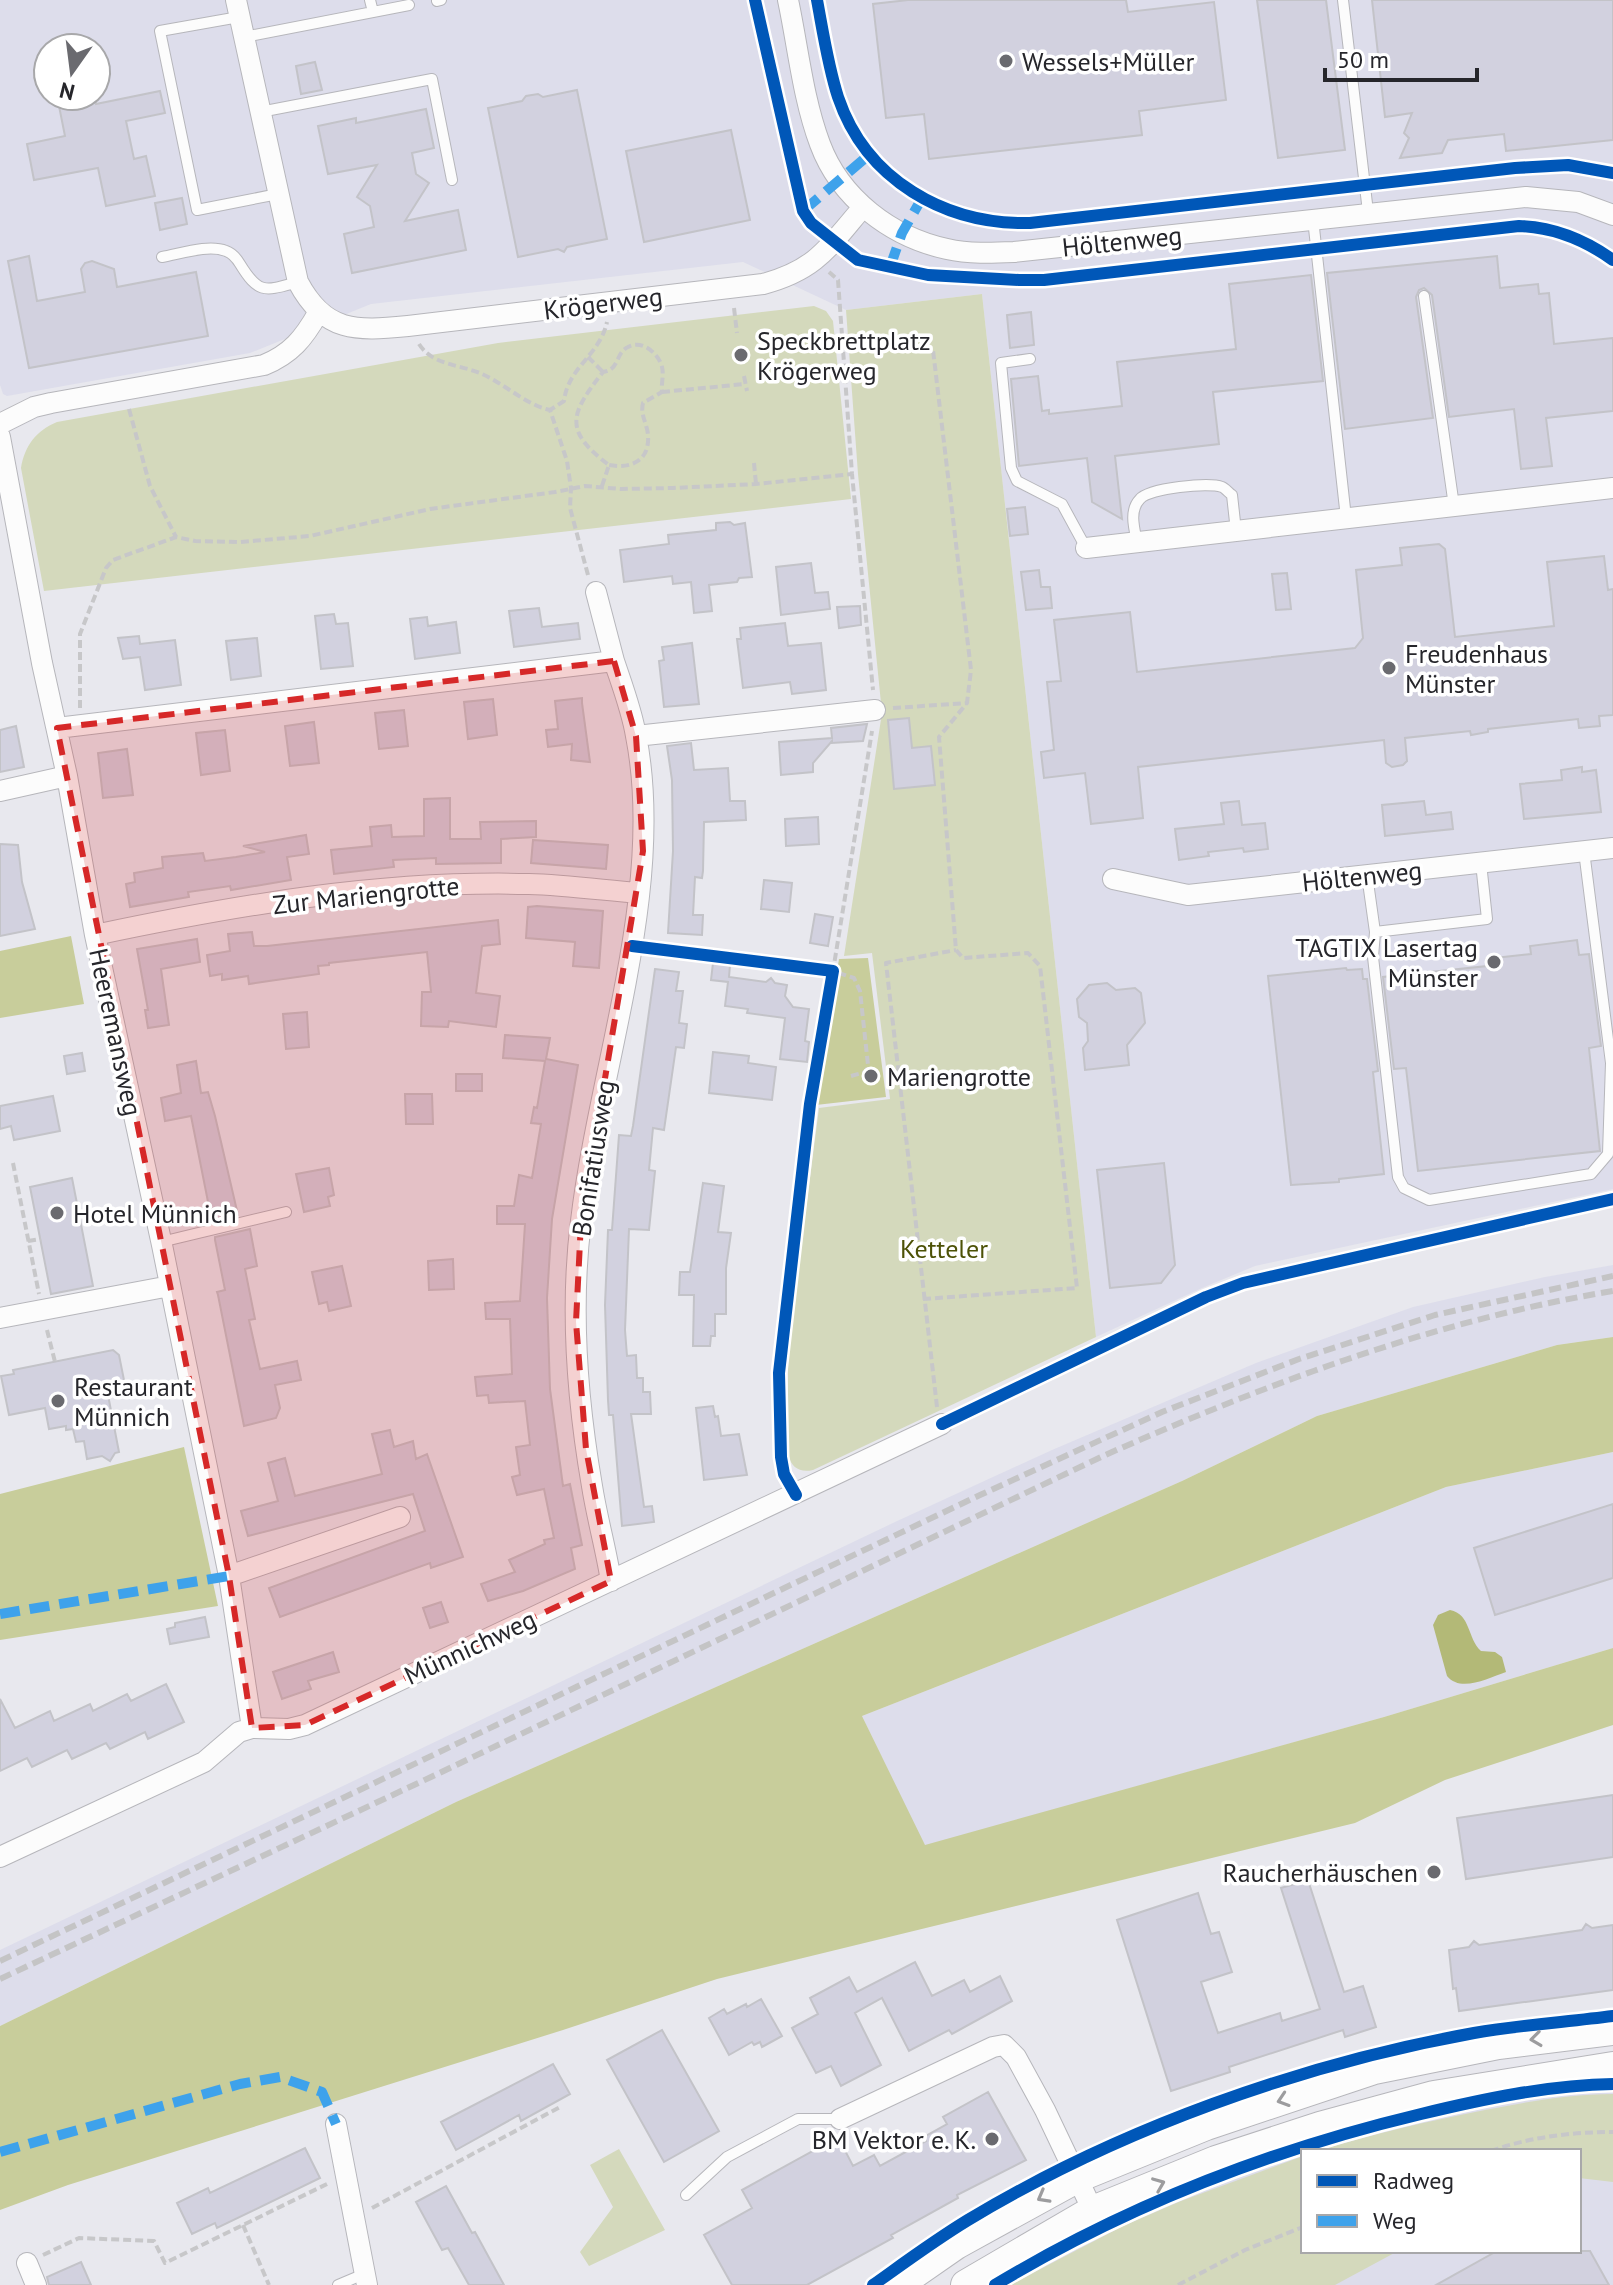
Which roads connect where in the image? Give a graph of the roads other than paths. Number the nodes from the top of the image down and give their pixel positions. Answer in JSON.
{"nodes":[{"id":1,"x":370,"y":0,"type":"edge"},
{"id":2,"x":788,"y":0,"type":"edge"},
{"id":3,"x":1343,"y":0,"type":"edge"},
{"id":4,"x":409,"y":5,"type":"dead end"},
{"id":5,"x":373,"y":12,"type":"junction"},
{"id":6,"x":239,"y":18,"type":"edge"},
{"id":7,"x":260,"y":112,"type":"junction"},
{"id":8,"x":452,"y":180,"type":"dead end"},
{"id":9,"x":278,"y":194,"type":"junction"},
{"id":10,"x":863,"y":207,"type":"junction"},
{"id":11,"x":1368,"y":212,"type":"junction"},
{"id":12,"x":1613,"y":215,"type":"edge"},
{"id":13,"x":1313,"y":219,"type":"junction"},
{"id":14,"x":162,"y":257,"type":"dead end"},
{"id":15,"x":298,"y":282,"type":"junction"},
{"id":16,"x":1424,"y":296,"type":"dead end"},
{"id":17,"x":318,"y":313,"type":"junction"},
{"id":18,"x":1030,"y":359,"type":"dead end"},
{"id":19,"x":0,"y":424,"type":"edge"},
{"id":20,"x":0,"y":437,"type":"edge"},
{"id":21,"x":1613,"y":488,"type":"edge"},
{"id":22,"x":1454,"y":506,"type":"junction"},
{"id":23,"x":1346,"y":518,"type":"junction"},
{"id":24,"x":1236,"y":531,"type":"junction"},
{"id":25,"x":1137,"y":542,"type":"junction"},
{"id":26,"x":1086,"y":548,"type":"joint"},
{"id":27,"x":596,"y":592,"type":"road end"},
{"id":28,"x":614,"y":661,"type":"junction"},
{"id":29,"x":875,"y":710,"type":"road end"},
{"id":30,"x":57,"y":728,"type":"junction"},
{"id":31,"x":636,"y":736,"type":"junction"},
{"id":32,"x":67,"y":776,"type":"junction"},
{"id":33,"x":0,"y":791,"type":"edge"},
{"id":34,"x":1613,"y":848,"type":"edge"},
{"id":35,"x":1584,"y":851,"type":"junction"},
{"id":36,"x":1481,"y":863,"type":"junction"},
{"id":37,"x":1367,"y":875,"type":"junction"},
{"id":38,"x":1113,"y":879,"type":"dead end"},
{"id":39,"x":638,"y":893,"type":"junction"},
{"id":40,"x":1375,"y":932,"type":"junction"},
{"id":41,"x":95,"y":935,"type":"junction"},
{"id":42,"x":286,"y":1212,"type":"dead end"},
{"id":43,"x":161,"y":1242,"type":"junction"},
{"id":44,"x":170,"y":1286,"type":"junction"},
{"id":45,"x":0,"y":1318,"type":"edge"},
{"id":46,"x":942,"y":1424,"type":"road end"},
{"id":47,"x":400,"y":1517,"type":"dead end"},
{"id":48,"x":229,"y":1576,"type":"junction"},
{"id":49,"x":611,"y":1581,"type":"junction"},
{"id":50,"x":252,"y":1728,"type":"junction"},
{"id":51,"x":0,"y":1857,"type":"edge"},
{"id":52,"x":1613,"y":2030,"type":"edge"},
{"id":53,"x":1613,"y":2067,"type":"edge"},
{"id":54,"x":840,"y":2119,"type":"joint"},
{"id":55,"x":336,"y":2124,"type":"dead end"},
{"id":56,"x":1078,"y":2177,"type":"junction"},
{"id":57,"x":686,"y":2195,"type":"dead end"},
{"id":58,"x":1093,"y":2211,"type":"junction"},
{"id":59,"x":27,"y":2263,"type":"road end"},
{"id":60,"x":366,"y":2279,"type":"edge"},
{"id":61,"x":36,"y":2285,"type":"edge"},
{"id":62,"x":338,"y":2285,"type":"edge"},
{"id":63,"x":897,"y":2285,"type":"edge"},
{"id":64,"x":966,"y":2285,"type":"edge"}],
"edges":[{"from":1,"to":5,"type":"lane"},
{"from":2,"to":10,"type":"street","name":"Höltenweg"},
{"from":3,"to":11,"type":"lane"},
{"from":4,"to":5,"type":"lane"},
{"from":5,"to":6,"type":"lane"},
{"from":6,"to":7,"type":"street"},
{"from":6,"to":9,"type":"lane"},
{"from":7,"to":8,"type":"lane"},
{"from":7,"to":9,"type":"street"},
{"from":9,"to":15,"type":"street"},
{"from":10,"to":13,"type":"street","name":"Höltenweg"},
{"from":10,"to":17,"type":"street","name":"Krögerweg"},
{"from":11,"to":12,"type":"street","name":"Höltenweg"},
{"from":11,"to":13,"type":"street","name":"Höltenweg"},
{"from":13,"to":23,"type":"lane"},
{"from":14,"to":15,"type":"lane"},
{"from":15,"to":17,"type":"street"},
{"from":16,"to":22,"type":"lane"},
{"from":17,"to":19,"type":"street"},
{"from":18,"to":26,"type":"lane"},
{"from":20,"to":30,"type":"street","name":"Heeremansweg"},
{"from":21,"to":22,"type":"street"},
{"from":22,"to":23,"type":"street"},
{"from":23,"to":24,"type":"street"},
{"from":24,"to":25,"type":"street"},
{"from":24,"to":25,"type":"lane"},
{"from":25,"to":26,"type":"street"},
{"from":27,"to":28,"type":"street","name":"Bonifatiusweg"},
{"from":28,"to":30,"type":"street"},
{"from":28,"to":31,"type":"street","name":"Bonifatiusweg"},
{"from":29,"to":31,"type":"street"},
{"from":30,"to":32,"type":"street","name":"Heeremansweg"},
{"from":31,"to":39,"type":"street","name":"Bonifatiusweg"},
{"from":32,"to":33,"type":"street"},
{"from":32,"to":41,"type":"street","name":"Heeremansweg"},
{"from":34,"to":35,"type":"street","name":"Höltenweg"},
{"from":35,"to":36,"type":"street","name":"Höltenweg"},
{"from":35,"to":40,"type":"lane"},
{"from":36,"to":37,"type":"street","name":"Höltenweg"},
{"from":36,"to":40,"type":"lane"},
{"from":37,"to":38,"type":"street","name":"Höltenweg"},
{"from":37,"to":40,"type":"lane"},
{"from":39,"to":41,"type":"street","name":"Zur Mariengrotte"},
{"from":39,"to":49,"type":"street","name":"Bonifatiusweg"},
{"from":41,"to":43,"type":"street","name":"Heeremansweg"},
{"from":42,"to":43,"type":"lane"},
{"from":43,"to":44,"type":"street","name":"Heeremansweg"},
{"from":44,"to":45,"type":"street"},
{"from":44,"to":48,"type":"street","name":"Heeremansweg"},
{"from":46,"to":49,"type":"street","name":"Münnichweg"},
{"from":47,"to":48,"type":"street"},
{"from":48,"to":50,"type":"street","name":"Heeremansweg"},
{"from":49,"to":50,"type":"street","name":"Münnichweg"},
{"from":50,"to":51,"type":"street"},
{"from":52,"to":56,"type":"main road","one_way":true},
{"from":58,"to":53,"type":"main road","one_way":true},
{"from":54,"to":56,"type":"street"},
{"from":54,"to":57,"type":"lane"},
{"from":55,"to":60,"type":"street"},
{"from":56,"to":58,"type":"street"},
{"from":56,"to":63,"type":"main road","one_way":true},
{"from":58,"to":64,"type":"main road"},
{"from":59,"to":61,"type":"street"},
{"from":60,"to":62,"type":"lane"}]}
